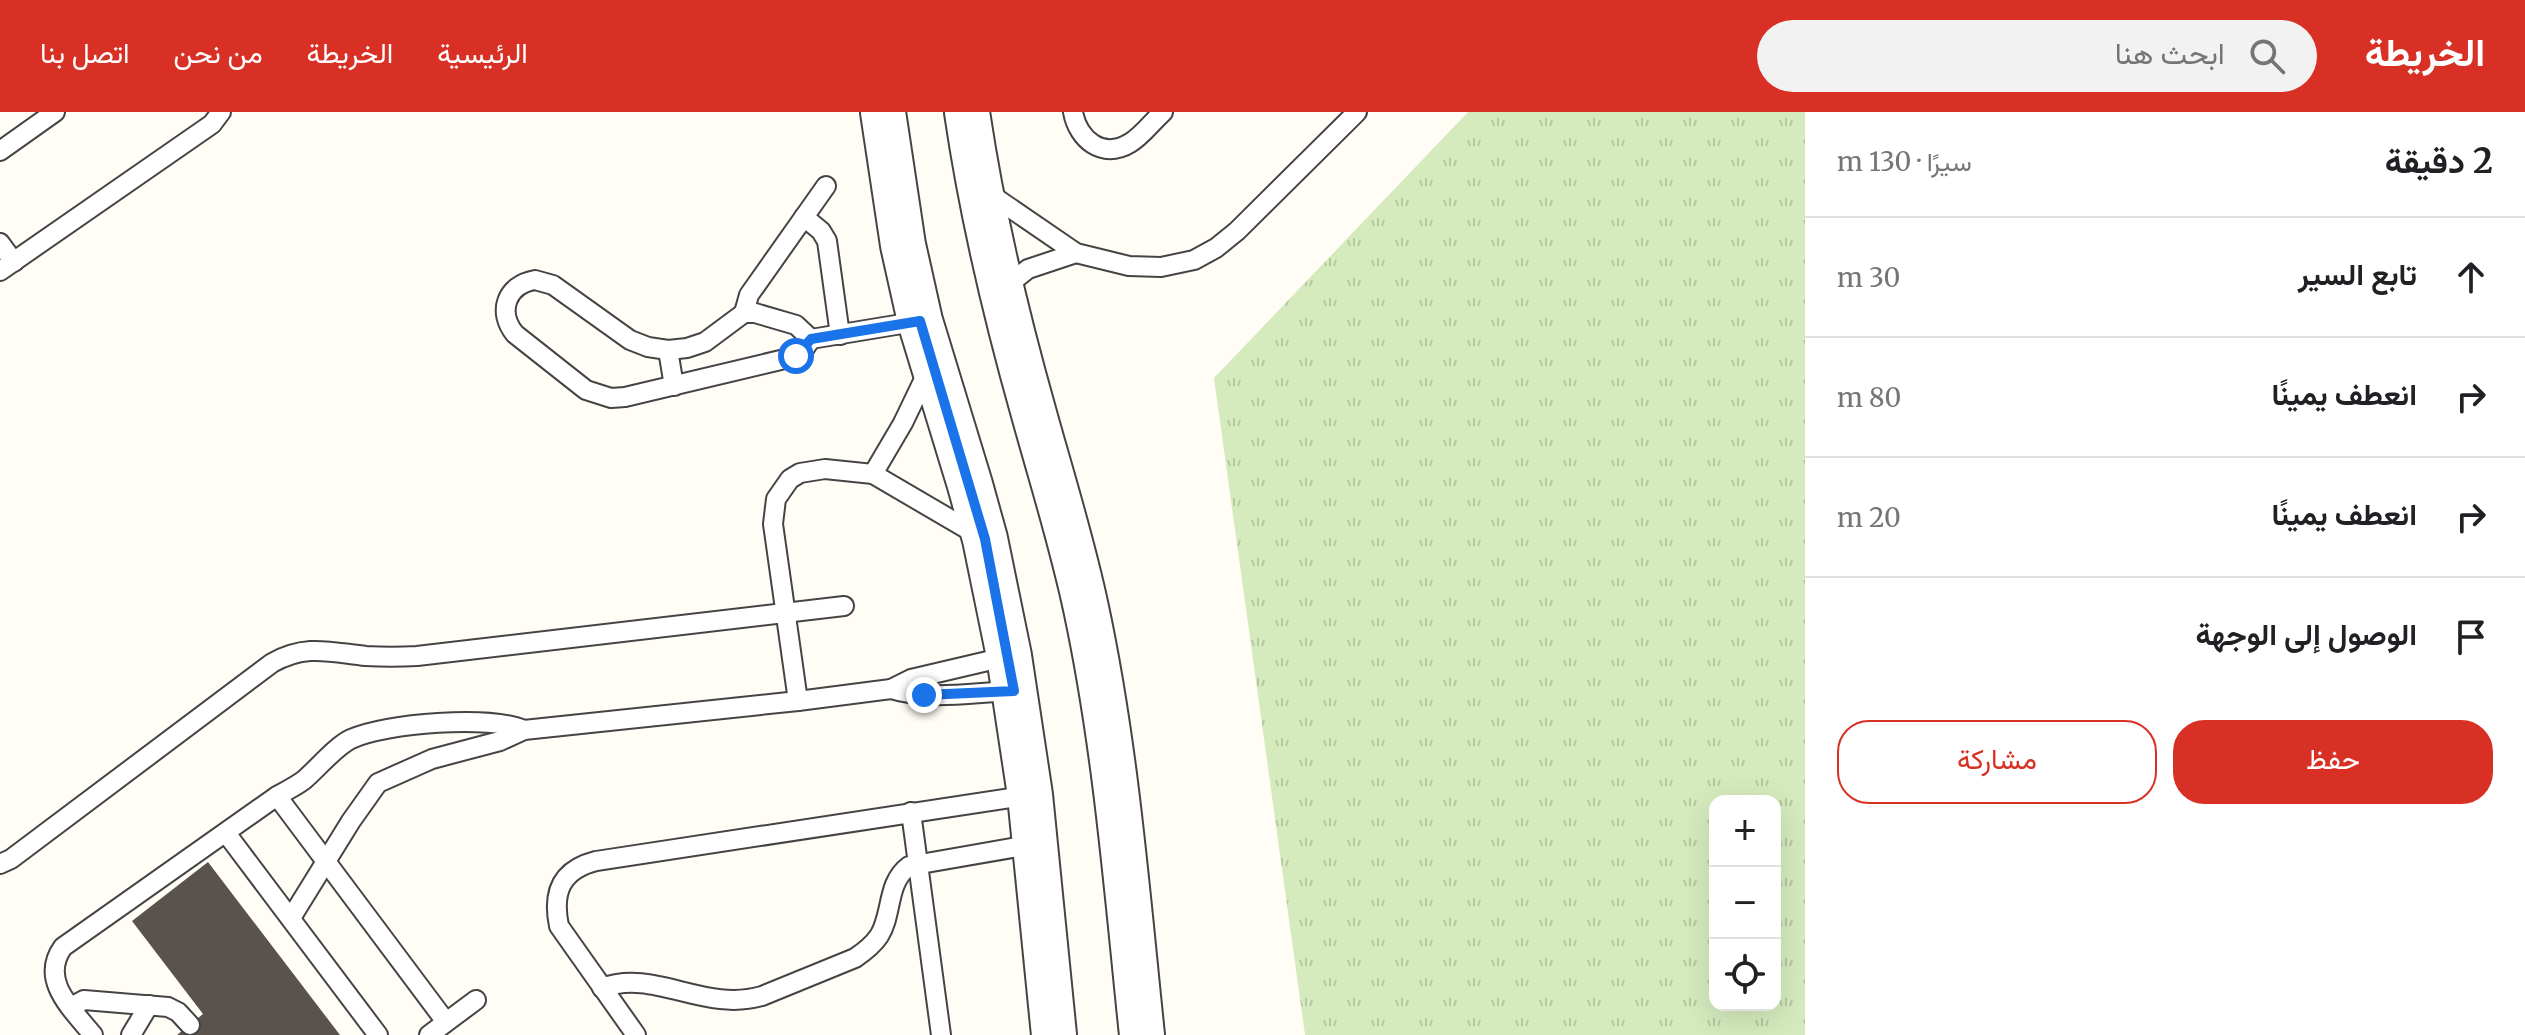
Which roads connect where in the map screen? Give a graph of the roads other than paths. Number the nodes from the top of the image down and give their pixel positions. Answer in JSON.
{"nodes":[{"id":1,"x":55,"y":112,"type":"edge"},
{"id":2,"x":221,"y":112,"type":"edge"},
{"id":3,"x":883,"y":112,"type":"edge"},
{"id":4,"x":967,"y":112,"type":"edge"},
{"id":5,"x":1073,"y":112,"type":"edge"},
{"id":6,"x":1163,"y":112,"type":"edge"},
{"id":7,"x":1357,"y":112,"type":"edge"},
{"id":8,"x":0,"y":151,"type":"edge"},
{"id":9,"x":978,"y":185,"type":"junction"},
{"id":10,"x":826,"y":186,"type":"dead end"},
{"id":11,"x":804,"y":217,"type":"junction"},
{"id":12,"x":0,"y":243,"type":"edge"},
{"id":13,"x":1076,"y":253,"type":"junction"},
{"id":14,"x":7,"y":267,"type":"edge"},
{"id":15,"x":1001,"y":291,"type":"junction"},
{"id":16,"x":744,"y":313,"type":"junction"},
{"id":17,"x":920,"y":321,"type":"junction"},
{"id":18,"x":840,"y":335,"type":"junction"},
{"id":19,"x":811,"y":339,"type":"junction"},
{"id":20,"x":668,"y":350,"type":"junction"},
{"id":21,"x":931,"y":363,"type":"junction"},
{"id":22,"x":674,"y":386,"type":"junction"},
{"id":23,"x":873,"y":474,"type":"junction"},
{"id":24,"x":985,"y":539,"type":"junction"},
{"id":25,"x":844,"y":606,"type":"dead end"},
{"id":26,"x":786,"y":612,"type":"junction"},
{"id":27,"x":1012,"y":674,"type":"junction"},
{"id":28,"x":891,"y":689,"type":"junction"},
{"id":29,"x":798,"y":701,"type":"junction"},
{"id":30,"x":524,"y":730,"type":"junction"},
{"id":31,"x":1030,"y":795,"type":"junction"},
{"id":32,"x":277,"y":796,"type":"junction"},
{"id":33,"x":911,"y":812,"type":"junction"},
{"id":34,"x":226,"y":833,"type":"junction"},
{"id":35,"x":1035,"y":844,"type":"junction"},
{"id":36,"x":327,"y":863,"type":"junction"},
{"id":37,"x":0,"y":864,"type":"edge"},
{"id":38,"x":918,"y":864,"type":"junction"},
{"id":39,"x":291,"y":918,"type":"junction"},
{"id":40,"x":602,"y":988,"type":"junction"},
{"id":41,"x":476,"y":1000,"type":"dead end"},
{"id":42,"x":149,"y":1005,"type":"junction"},
{"id":43,"x":71,"y":1007,"type":"junction"},
{"id":44,"x":446,"y":1022,"type":"junction"},
{"id":45,"x":190,"y":1025,"type":"dead end"},
{"id":46,"x":93,"y":1035,"type":"edge"},
{"id":47,"x":131,"y":1035,"type":"edge"},
{"id":48,"x":378,"y":1035,"type":"edge"},
{"id":49,"x":429,"y":1035,"type":"edge"},
{"id":50,"x":636,"y":1035,"type":"edge"},
{"id":51,"x":941,"y":1035,"type":"edge"},
{"id":52,"x":1054,"y":1035,"type":"edge"},
{"id":53,"x":1142,"y":1035,"type":"edge"}],
"edges":[{"from":1,"to":8,"type":"lane"},
{"from":2,"to":14,"type":"lane"},
{"from":3,"to":17,"type":"street"},
{"from":4,"to":9,"type":"street"},
{"from":5,"to":6,"type":"lane"},
{"from":7,"to":13,"type":"lane"},
{"from":9,"to":13,"type":"lane"},
{"from":9,"to":15,"type":"street"},
{"from":10,"to":11,"type":"lane"},
{"from":11,"to":16,"type":"lane"},
{"from":11,"to":18,"type":"lane"},
{"from":12,"to":14,"type":"lane"},
{"from":13,"to":15,"type":"lane"},
{"from":15,"to":53,"type":"street"},
{"from":16,"to":19,"type":"lane"},
{"from":16,"to":20,"type":"lane"},
{"from":17,"to":18,"type":"lane"},
{"from":17,"to":21,"type":"street"},
{"from":18,"to":19,"type":"lane"},
{"from":19,"to":22,"type":"lane"},
{"from":20,"to":22,"type":"lane"},
{"from":20,"to":22,"type":"lane"},
{"from":21,"to":23,"type":"lane"},
{"from":21,"to":24,"type":"street"},
{"from":23,"to":24,"type":"lane"},
{"from":23,"to":26,"type":"lane"},
{"from":24,"to":27,"type":"street"},
{"from":25,"to":26,"type":"lane"},
{"from":26,"to":29,"type":"lane"},
{"from":26,"to":37,"type":"lane"},
{"from":27,"to":28,"type":"lane"},
{"from":27,"to":28,"type":"lane"},
{"from":27,"to":31,"type":"street"},
{"from":28,"to":29,"type":"lane"},
{"from":29,"to":30,"type":"lane"},
{"from":30,"to":32,"type":"lane"},
{"from":30,"to":36,"type":"lane"},
{"from":31,"to":33,"type":"lane"},
{"from":31,"to":35,"type":"street"},
{"from":32,"to":34,"type":"lane"},
{"from":32,"to":36,"type":"lane"},
{"from":33,"to":38,"type":"lane"},
{"from":33,"to":40,"type":"lane"},
{"from":34,"to":39,"type":"lane"},
{"from":34,"to":43,"type":"lane"},
{"from":35,"to":38,"type":"lane"},
{"from":35,"to":52,"type":"street"},
{"from":36,"to":39,"type":"lane"},
{"from":36,"to":44,"type":"lane"},
{"from":38,"to":40,"type":"lane"},
{"from":38,"to":51,"type":"lane"},
{"from":39,"to":48,"type":"lane"},
{"from":40,"to":50,"type":"lane"},
{"from":41,"to":44,"type":"lane"},
{"from":42,"to":43,"type":"lane"},
{"from":42,"to":45,"type":"lane"},
{"from":42,"to":47,"type":"lane"},
{"from":43,"to":46,"type":"lane"},
{"from":44,"to":49,"type":"lane"}]}
